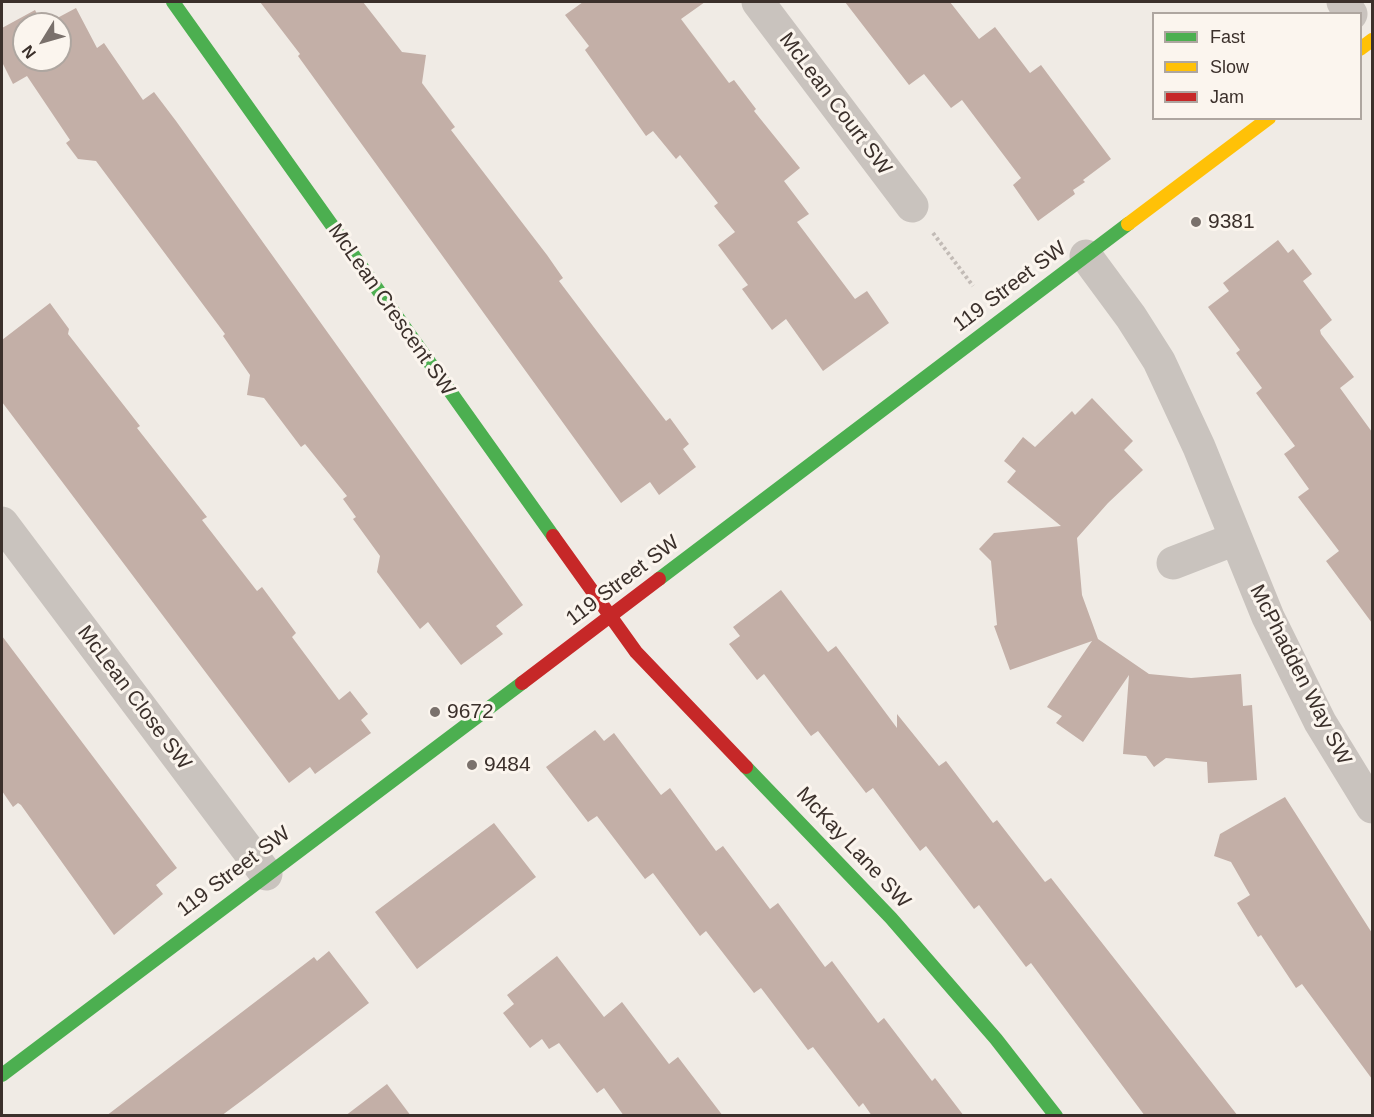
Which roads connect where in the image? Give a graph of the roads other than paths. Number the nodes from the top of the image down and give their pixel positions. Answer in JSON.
{"nodes":[{"id":1,"x":173,"y":2,"type":"edge"},
{"id":2,"x":758,"y":2,"type":"edge"},
{"id":3,"x":1266,"y":120,"type":"edge"},
{"id":4,"x":912,"y":206,"type":"road end"},
{"id":5,"x":1086,"y":256,"type":"junction"},
{"id":6,"x":2,"y":523,"type":"edge"},
{"id":7,"x":1235,"y":539,"type":"junction"},
{"id":8,"x":1173,"y":563,"type":"dead end"},
{"id":9,"x":609,"y":617,"type":"junction"},
{"id":10,"x":1372,"y":807,"type":"edge"},
{"id":11,"x":266,"y":874,"type":"junction"},
{"id":12,"x":2,"y":1075,"type":"edge"},
{"id":13,"x":1056,"y":1116,"type":"edge"}],
"edges":[{"from":1,"to":9,"type":"street","name":"McLean Crescent SW"},
{"from":2,"to":4,"type":"street","name":"McLean Court SW"},
{"from":3,"to":5,"type":"street","name":"119 Street SW"},
{"from":5,"to":7,"type":"street","name":"McPhadden Way SW"},
{"from":5,"to":9,"type":"street","name":"119 Street SW"},
{"from":6,"to":11,"type":"street","name":"McLean Close SW"},
{"from":7,"to":8,"type":"street"},
{"from":7,"to":10,"type":"street","name":"McPhadden Way SW"},
{"from":9,"to":11,"type":"street","name":"119 Street SW"},
{"from":9,"to":13,"type":"street","name":"McKay Lane SW"},
{"from":11,"to":12,"type":"street","name":"119 Street SW"}]}
